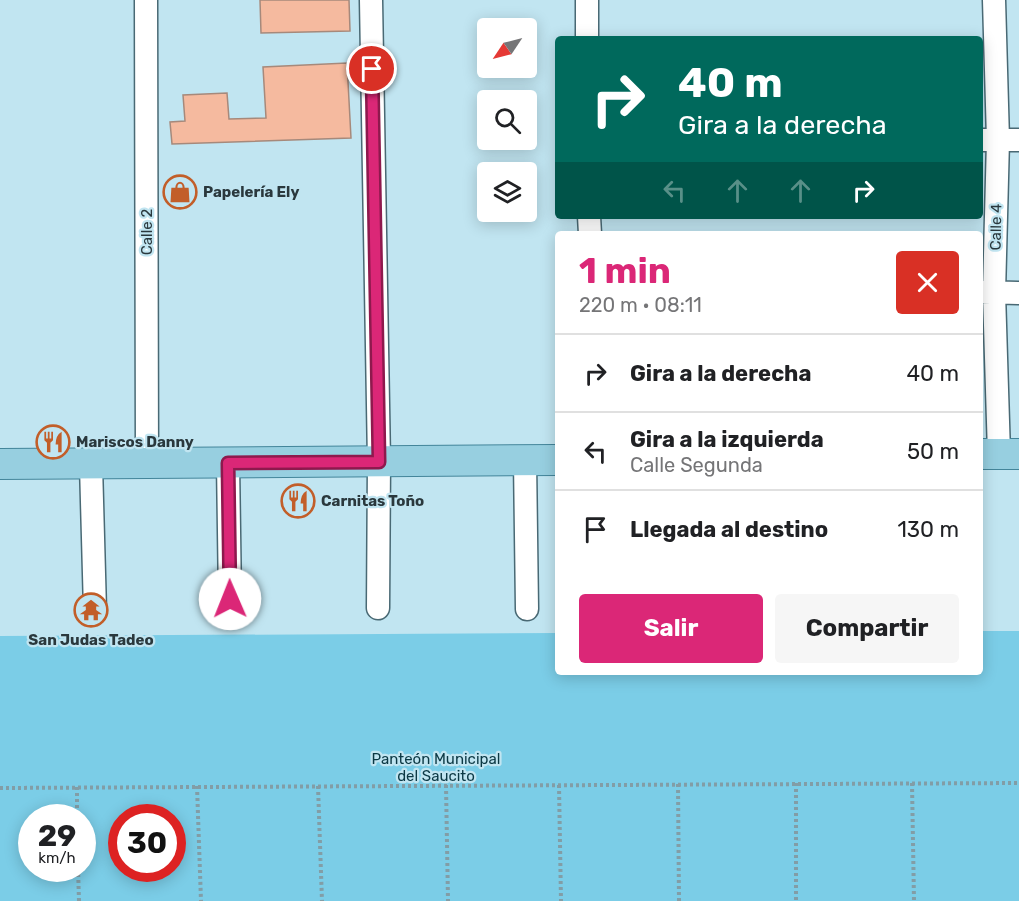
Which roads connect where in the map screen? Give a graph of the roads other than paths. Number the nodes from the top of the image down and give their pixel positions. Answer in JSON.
{"nodes":[{"id":1,"x":146,"y":0,"type":"edge"},
{"id":2,"x":371,"y":0,"type":"edge"},
{"id":3,"x":587,"y":0,"type":"edge"},
{"id":4,"x":994,"y":0,"type":"edge"},
{"id":5,"x":587,"y":36,"type":"edge"},
{"id":6,"x":999,"y":140,"type":"edge"},
{"id":7,"x":1019,"y":292,"type":"edge"},
{"id":8,"x":987,"y":293,"type":"edge"},
{"id":9,"x":999,"y":454,"type":"edge"},
{"id":10,"x":525,"y":460,"type":"junction"},
{"id":11,"x":555,"y":460,"type":"edge"},
{"id":12,"x":379,"y":462,"type":"junction"},
{"id":13,"x":228,"y":463,"type":"junction"},
{"id":14,"x":0,"y":464,"type":"edge"},
{"id":15,"x":147,"y":464,"type":"junction"},
{"id":16,"x":91,"y":465,"type":"junction"},
{"id":17,"x":230,"y":599,"type":"dead end"},
{"id":18,"x":378,"y":608,"type":"dead end"},
{"id":19,"x":527,"y":609,"type":"dead end"},
{"id":20,"x":95,"y":610,"type":"dead end"}],
"edges":[{"from":1,"to":15,"type":"street","name":"Calle 2"},
{"from":2,"to":12,"type":"street"},
{"from":3,"to":5,"type":"street"},
{"from":4,"to":6,"type":"street","name":"Calle 4"},
{"from":6,"to":8,"type":"street","name":"Calle 4"},
{"from":7,"to":8,"type":"street"},
{"from":8,"to":9,"type":"street","name":"Calle 4"},
{"from":10,"to":11,"type":"main road"},
{"from":10,"to":12,"type":"main road"},
{"from":10,"to":19,"type":"street"},
{"from":12,"to":13,"type":"main road"},
{"from":12,"to":18,"type":"street"},
{"from":13,"to":15,"type":"main road"},
{"from":13,"to":17,"type":"street"},
{"from":14,"to":16,"type":"main road"},
{"from":15,"to":16,"type":"main road"},
{"from":16,"to":20,"type":"street"}]}
